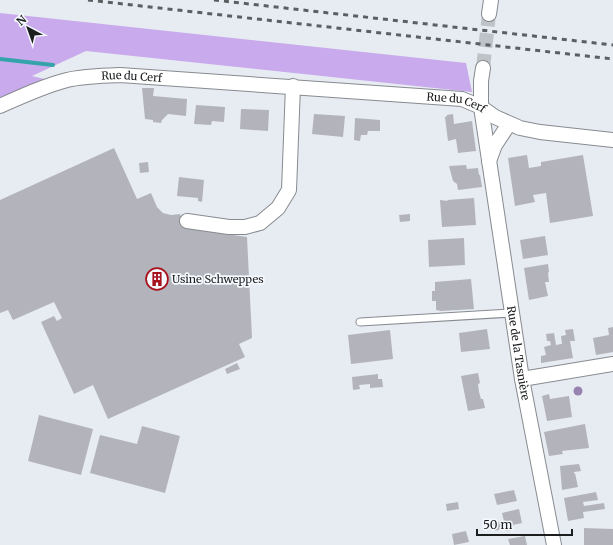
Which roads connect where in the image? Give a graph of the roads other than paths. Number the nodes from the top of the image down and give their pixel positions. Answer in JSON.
{"nodes":[{"id":1,"x":491,"y":0,"type":"edge"},
{"id":2,"x":489,"y":14,"type":"tunnel mouth"},
{"id":3,"x":483,"y":68,"type":"tunnel mouth"},
{"id":4,"x":293,"y":86,"type":"junction"},
{"id":5,"x":0,"y":106,"type":"edge"},
{"id":6,"x":481,"y":107,"type":"junction"},
{"id":7,"x":509,"y":124,"type":"junction"},
{"id":8,"x":613,"y":140,"type":"edge"},
{"id":9,"x":489,"y":161,"type":"junction"},
{"id":10,"x":187,"y":221,"type":"dead end"},
{"id":11,"x":512,"y":312,"type":"junction"},
{"id":12,"x":360,"y":322,"type":"dead end"},
{"id":13,"x":613,"y":364,"type":"edge"},
{"id":14,"x":522,"y":379,"type":"junction"},
{"id":15,"x":554,"y":545,"type":"edge"}],
"edges":[{"from":1,"to":2,"type":"street"},
{"from":3,"to":6,"type":"street","name":"Rue de la Tasnière"},
{"from":4,"to":5,"type":"street","name":"Rue du Cerf"},
{"from":4,"to":6,"type":"street","name":"Rue du Cerf"},
{"from":4,"to":10,"type":"street"},
{"from":6,"to":7,"type":"street","name":"Rue du Cerf"},
{"from":6,"to":9,"type":"street","name":"Rue de la Tasnière"},
{"from":7,"to":8,"type":"street","name":"Rue du Cerf"},
{"from":7,"to":9,"type":"street","name":"Rue de la Tasnière"},
{"from":9,"to":11,"type":"street","name":"Rue de la Tasnière"},
{"from":11,"to":12,"type":"lane"},
{"from":11,"to":14,"type":"street","name":"Rue de la Tasnière"},
{"from":13,"to":14,"type":"street"},
{"from":14,"to":15,"type":"street","name":"Rue de la Tasnière"}]}
